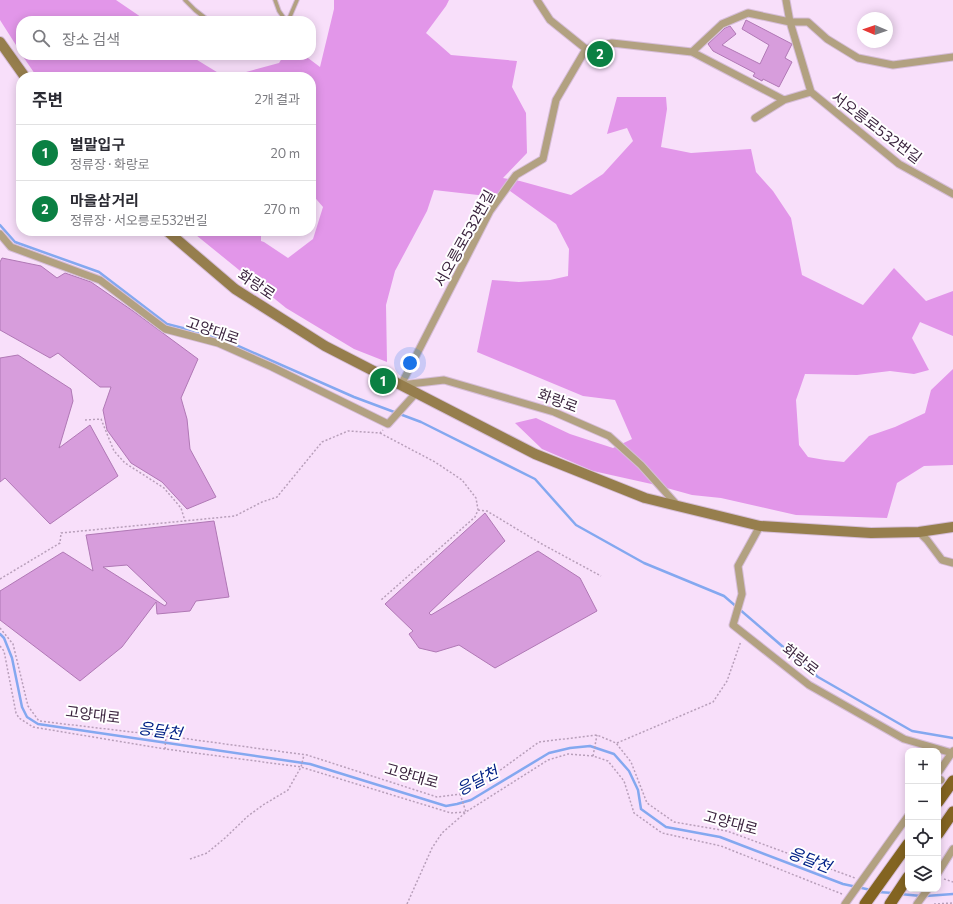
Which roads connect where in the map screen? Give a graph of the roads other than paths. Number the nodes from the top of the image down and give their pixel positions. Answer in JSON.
{"nodes":[{"id":1,"x":185,"y":0,"type":"edge"},
{"id":2,"x":275,"y":0,"type":"edge"},
{"id":3,"x":297,"y":0,"type":"edge"},
{"id":4,"x":537,"y":0,"type":"edge"},
{"id":5,"x":786,"y":0,"type":"edge"},
{"id":6,"x":203,"y":16,"type":"edge"},
{"id":7,"x":282,"y":16,"type":"edge"},
{"id":8,"x":289,"y":16,"type":"edge"},
{"id":9,"x":790,"y":22,"type":"junction"},
{"id":10,"x":0,"y":42,"type":"edge"},
{"id":11,"x":586,"y":49,"type":"junction"},
{"id":12,"x":692,"y":52,"type":"junction"},
{"id":13,"x":953,"y":57,"type":"edge"},
{"id":14,"x":21,"y":72,"type":"edge"},
{"id":15,"x":811,"y":92,"type":"junction"},
{"id":16,"x":784,"y":100,"type":"junction"},
{"id":17,"x":756,"y":118,"type":"dead end"},
{"id":18,"x":953,"y":194,"type":"edge"},
{"id":19,"x":0,"y":234,"type":"edge"},
{"id":20,"x":173,"y":236,"type":"edge"},
{"id":21,"x":401,"y":385,"type":"junction"},
{"id":22,"x":416,"y":393,"type":"junction"},
{"id":23,"x":677,"y":506,"type":"junction"},
{"id":24,"x":760,"y":526,"type":"junction"},
{"id":25,"x":953,"y":527,"type":"edge"},
{"id":26,"x":919,"y":532,"type":"junction"},
{"id":27,"x":953,"y":563,"type":"edge"},
{"id":28,"x":952,"y":752,"type":"edge"},
{"id":29,"x":941,"y":773,"type":"edge"},
{"id":30,"x":953,"y":781,"type":"edge"},
{"id":31,"x":941,"y":798,"type":"edge"},
{"id":32,"x":953,"y":812,"type":"edge"},
{"id":33,"x":905,"y":820,"type":"edge"},
{"id":34,"x":941,"y":830,"type":"edge"},
{"id":35,"x":905,"y":848,"type":"edge"},
{"id":36,"x":953,"y":849,"type":"edge"},
{"id":37,"x":941,"y":868,"type":"edge"},
{"id":38,"x":905,"y":881,"type":"edge"},
{"id":39,"x":926,"y":892,"type":"edge"},
{"id":40,"x":867,"y":902,"type":"edge"},
{"id":41,"x":890,"y":903,"type":"edge"},
{"id":42,"x":918,"y":903,"type":"edge"},
{"id":43,"x":846,"y":904,"type":"edge"}],
"edges":[{"from":1,"to":6,"type":"lane"},
{"from":2,"to":7,"type":"lane"},
{"from":3,"to":8,"type":"lane"},
{"from":4,"to":11,"type":"street"},
{"from":5,"to":9,"type":"street"},
{"from":9,"to":12,"type":"street"},
{"from":9,"to":13,"type":"street"},
{"from":9,"to":15,"type":"street"},
{"from":10,"to":14,"type":"main road"},
{"from":11,"to":12,"type":"street"},
{"from":11,"to":21,"type":"street","name":"서오릉로532번길"},
{"from":12,"to":16,"type":"street"},
{"from":15,"to":16,"type":"street","name":"서오릉로532번길"},
{"from":15,"to":18,"type":"street","name":"서오릉로532번길"},
{"from":16,"to":17,"type":"street","name":"서오릉로532번길"},
{"from":19,"to":22,"type":"street","name":"고양대로"},
{"from":20,"to":21,"type":"main road","name":"화랑로"},
{"from":21,"to":22,"type":"main road","name":"화랑로"},
{"from":21,"to":23,"type":"street","name":"화랑로"},
{"from":22,"to":23,"type":"main road","name":"화랑로"},
{"from":23,"to":24,"type":"main road","name":"화랑로"},
{"from":24,"to":26,"type":"main road","name":"화랑로"},
{"from":24,"to":28,"type":"street","name":"화랑로"},
{"from":25,"to":26,"type":"main road","name":"화랑로"},
{"from":26,"to":27,"type":"street"},
{"from":28,"to":29,"type":"street"},
{"from":30,"to":31,"type":"main road"},
{"from":32,"to":34,"type":"main road"},
{"from":33,"to":43,"type":"street"},
{"from":35,"to":40,"type":"main road"},
{"from":36,"to":37,"type":"street"},
{"from":38,"to":41,"type":"main road"},
{"from":39,"to":42,"type":"street"}]}
